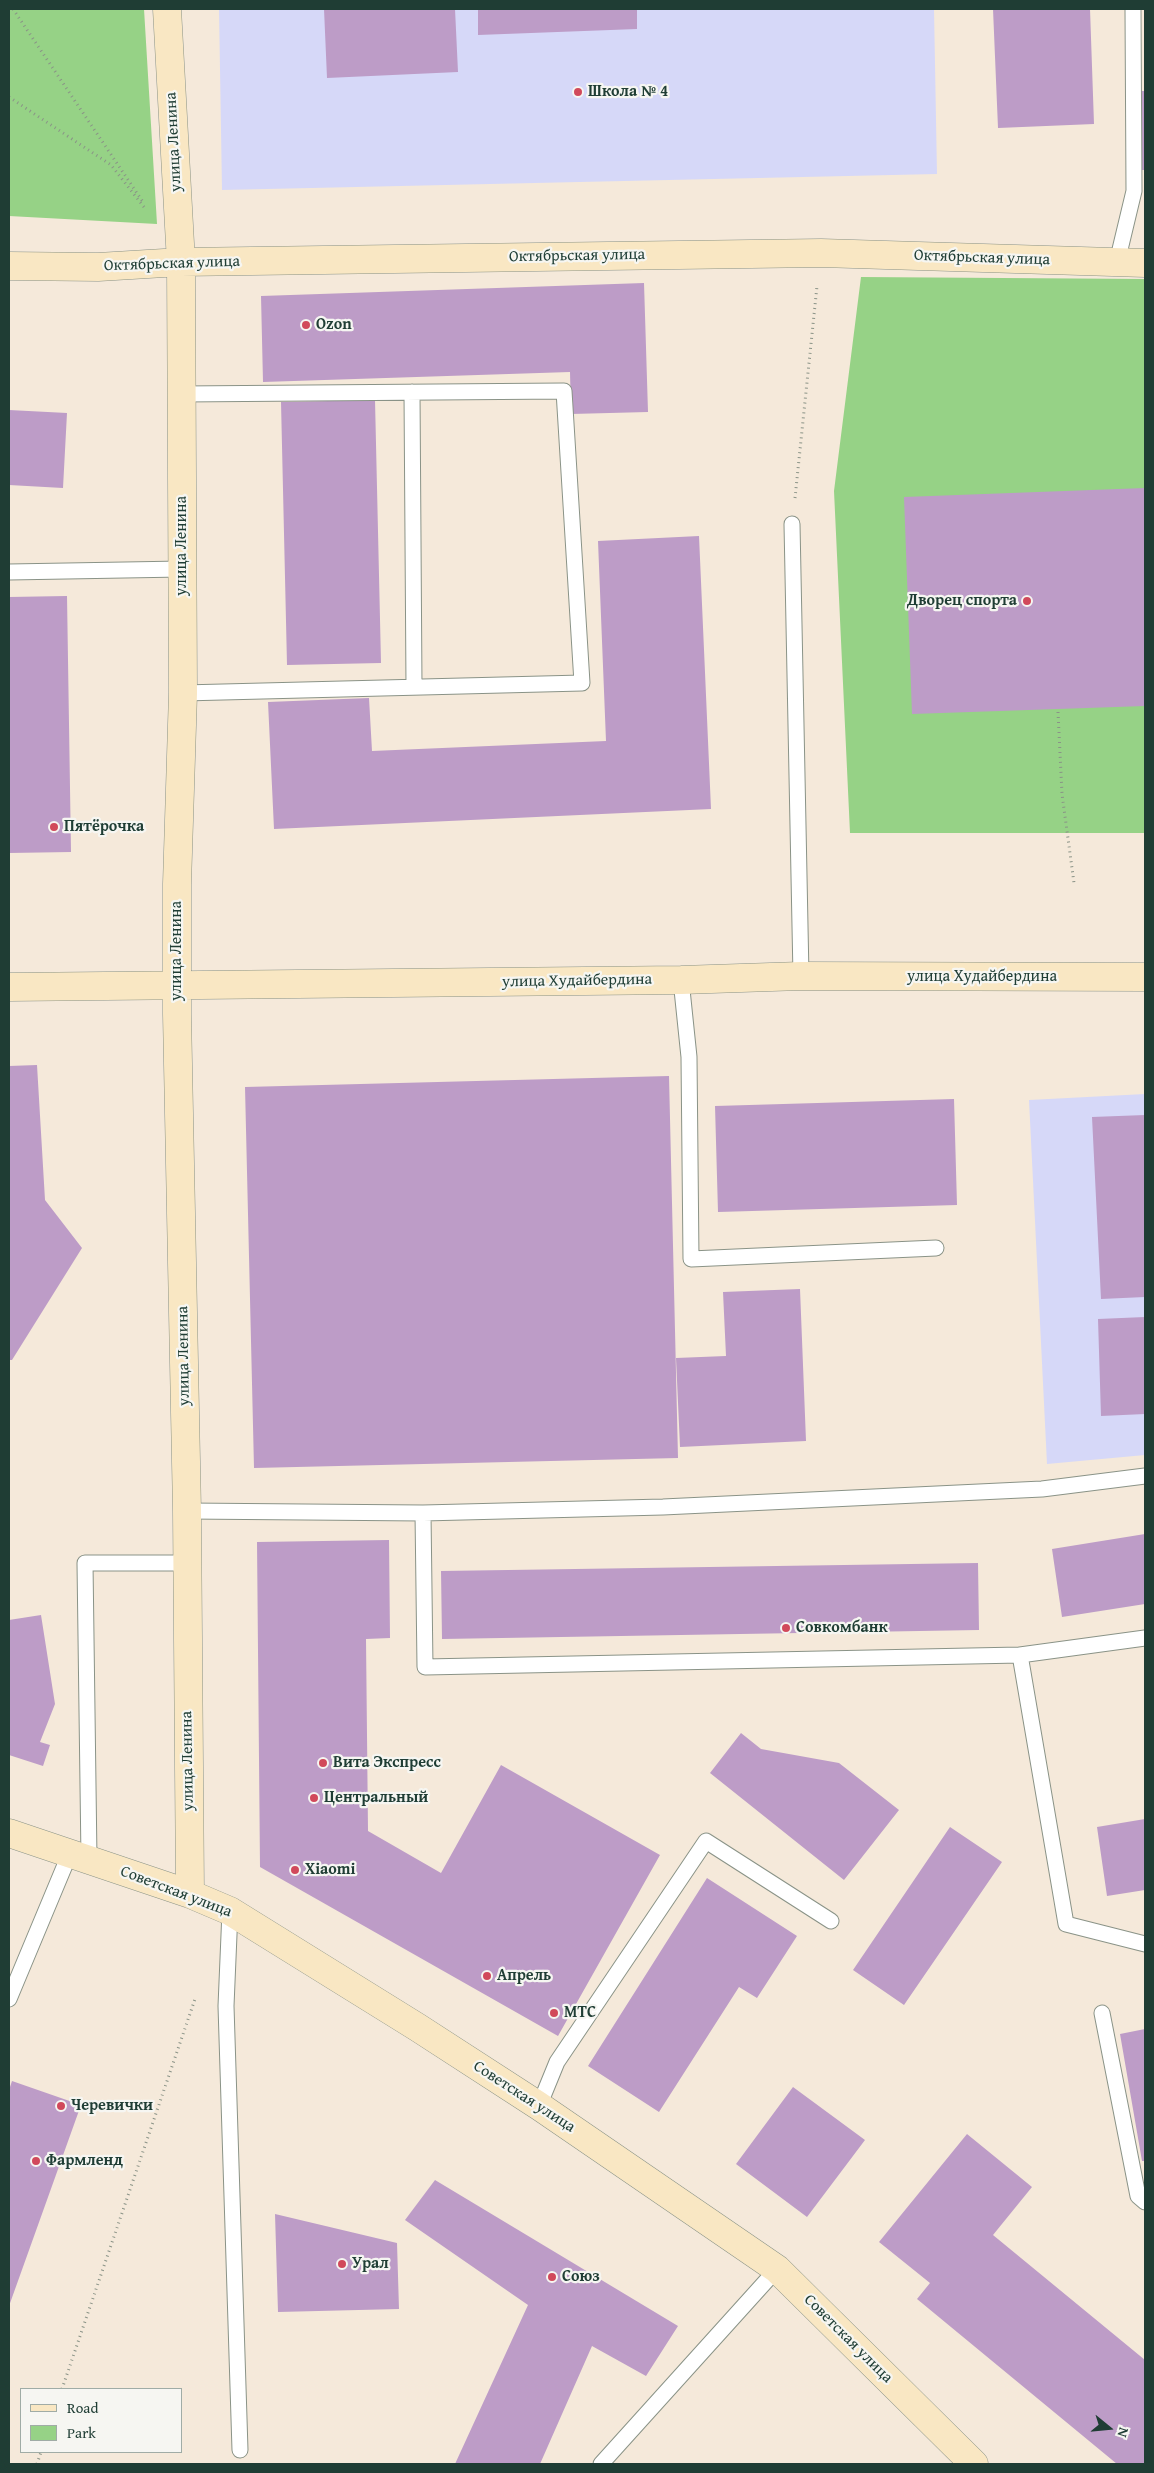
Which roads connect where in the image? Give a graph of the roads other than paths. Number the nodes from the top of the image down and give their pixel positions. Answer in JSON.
{"nodes":[{"id":1,"x":167,"y":9,"type":"edge"},
{"id":2,"x":1137,"y":13,"type":"edge"},
{"id":3,"x":181,"y":262,"type":"junction"},
{"id":4,"x":1117,"y":262,"type":"junction"},
{"id":5,"x":1145,"y":262,"type":"edge"},
{"id":6,"x":9,"y":266,"type":"edge"},
{"id":7,"x":412,"y":392,"type":"junction"},
{"id":8,"x":181,"y":394,"type":"junction"},
{"id":9,"x":792,"y":524,"type":"road end"},
{"id":10,"x":182,"y":569,"type":"junction"},
{"id":11,"x":9,"y":572,"type":"edge"},
{"id":12,"x":414,"y":687,"type":"junction"},
{"id":13,"x":183,"y":693,"type":"junction"},
{"id":14,"x":801,"y":976,"type":"junction"},
{"id":15,"x":1145,"y":977,"type":"edge"},
{"id":16,"x":681,"y":980,"type":"junction"},
{"id":17,"x":9,"y":987,"type":"edge"},
{"id":18,"x":178,"y":987,"type":"junction"},
{"id":19,"x":936,"y":1248,"type":"dead end"},
{"id":20,"x":1145,"y":1476,"type":"edge"},
{"id":21,"x":187,"y":1512,"type":"junction"},
{"id":22,"x":423,"y":1513,"type":"junction"},
{"id":23,"x":186,"y":1563,"type":"junction"},
{"id":24,"x":1145,"y":1638,"type":"edge"},
{"id":25,"x":1020,"y":1656,"type":"junction"},
{"id":26,"x":9,"y":1833,"type":"edge"},
{"id":27,"x":80,"y":1856,"type":"junction"},
{"id":28,"x":190,"y":1894,"type":"junction"},
{"id":29,"x":230,"y":1912,"type":"junction"},
{"id":30,"x":831,"y":1921,"type":"dead end"},
{"id":31,"x":1145,"y":1944,"type":"edge"},
{"id":32,"x":9,"y":1999,"type":"edge"},
{"id":33,"x":1102,"y":2013,"type":"dead end"},
{"id":34,"x":539,"y":2106,"type":"junction"},
{"id":35,"x":1145,"y":2202,"type":"edge"},
{"id":36,"x":778,"y":2269,"type":"junction"},
{"id":37,"x":240,"y":2450,"type":"dead end"},
{"id":38,"x":602,"y":2464,"type":"edge"},
{"id":39,"x":974,"y":2464,"type":"edge"}],
"edges":[{"from":1,"to":3,"type":"street","name":"улица Ленина"},
{"from":2,"to":4,"type":"lane"},
{"from":3,"to":4,"type":"street","name":"Октябрьская улица"},
{"from":3,"to":6,"type":"street","name":"Октябрьская улица"},
{"from":3,"to":8,"type":"street","name":"улица Ленина"},
{"from":4,"to":5,"type":"street","name":"Октябрьская улица"},
{"from":7,"to":8,"type":"lane"},
{"from":7,"to":12,"type":"lane"},
{"from":7,"to":12,"type":"lane"},
{"from":8,"to":10,"type":"street","name":"улица Ленина"},
{"from":9,"to":14,"type":"lane"},
{"from":10,"to":11,"type":"lane"},
{"from":10,"to":13,"type":"street","name":"улица Ленина"},
{"from":12,"to":13,"type":"lane"},
{"from":13,"to":18,"type":"street","name":"улица Ленина"},
{"from":14,"to":15,"type":"street","name":"улица Худайбердина"},
{"from":14,"to":16,"type":"street","name":"улица Худайбердина"},
{"from":16,"to":18,"type":"street","name":"улица Худайбердина"},
{"from":16,"to":19,"type":"lane"},
{"from":17,"to":18,"type":"street","name":"улица Худайбердина"},
{"from":18,"to":21,"type":"street","name":"улица Ленина"},
{"from":20,"to":22,"type":"lane"},
{"from":21,"to":22,"type":"lane"},
{"from":21,"to":23,"type":"street","name":"улица Ленина"},
{"from":22,"to":25,"type":"lane"},
{"from":23,"to":27,"type":"lane"},
{"from":23,"to":28,"type":"street","name":"улица Ленина"},
{"from":24,"to":25,"type":"lane"},
{"from":25,"to":31,"type":"lane"},
{"from":26,"to":27,"type":"street","name":"Советская улица"},
{"from":27,"to":28,"type":"street","name":"Советская улица"},
{"from":27,"to":32,"type":"lane"},
{"from":28,"to":29,"type":"street","name":"Советская улица"},
{"from":29,"to":34,"type":"street","name":"Советская улица"},
{"from":29,"to":37,"type":"lane"},
{"from":30,"to":34,"type":"lane"},
{"from":33,"to":35,"type":"lane"},
{"from":34,"to":36,"type":"street","name":"Советская улица"},
{"from":36,"to":38,"type":"lane"},
{"from":36,"to":39,"type":"street","name":"Советская улица"}]}
